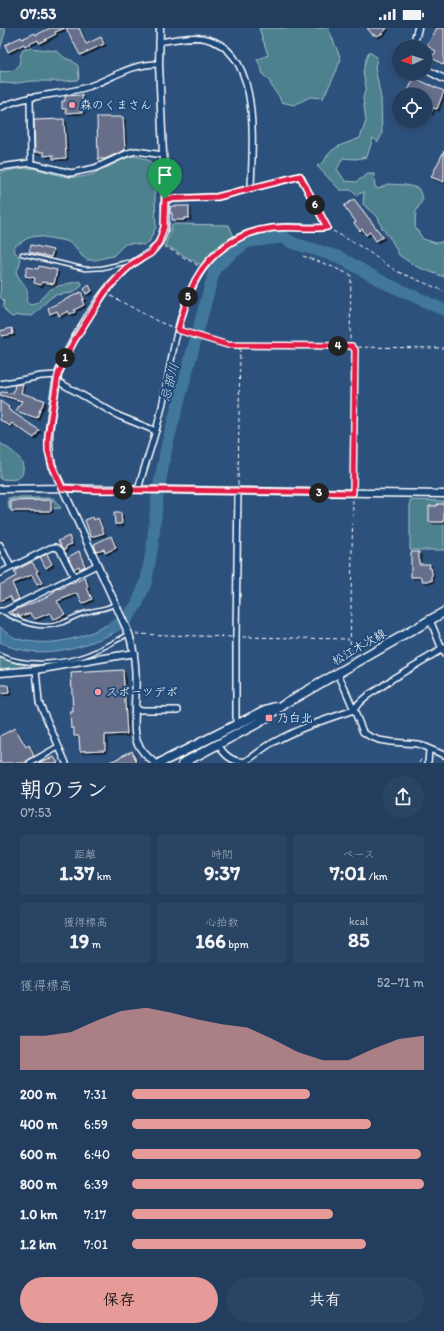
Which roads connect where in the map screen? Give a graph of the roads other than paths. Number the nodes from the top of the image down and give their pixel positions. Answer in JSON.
{"nodes":[{"id":1,"x":160,"y":28,"type":"edge"},
{"id":2,"x":418,"y":28,"type":"edge"},
{"id":3,"x":415,"y":40,"type":"edge"},
{"id":4,"x":159,"y":42,"type":"junction"},
{"id":5,"x":159,"y":64,"type":"junction"},
{"id":6,"x":432,"y":73,"type":"edge"},
{"id":7,"x":444,"y":79,"type":"edge"},
{"id":8,"x":30,"y":97,"type":"junction"},
{"id":9,"x":0,"y":108,"type":"edge"},
{"id":10,"x":163,"y":155,"type":"junction"},
{"id":11,"x":31,"y":163,"type":"junction"},
{"id":12,"x":0,"y":167,"type":"edge"},
{"id":13,"x":251,"y":188,"type":"junction"},
{"id":14,"x":165,"y":199,"type":"junction"},
{"id":15,"x":22,"y":254,"type":"dead end"},
{"id":16,"x":132,"y":264,"type":"junction"},
{"id":17,"x":58,"y":378,"type":"junction"},
{"id":18,"x":0,"y":384,"type":"edge"},
{"id":19,"x":156,"y":431,"type":"junction"},
{"id":20,"x":62,"y":488,"type":"junction"},
{"id":21,"x":0,"y":489,"type":"edge"},
{"id":22,"x":140,"y":490,"type":"junction"},
{"id":23,"x":238,"y":491,"type":"junction"},
{"id":24,"x":444,"y":494,"type":"edge"},
{"id":25,"x":0,"y":545,"type":"edge"},
{"id":26,"x":97,"y":565,"type":"junction"},
{"id":27,"x":11,"y":567,"type":"junction"},
{"id":28,"x":0,"y":573,"type":"edge"},
{"id":29,"x":74,"y":577,"type":"junction"},
{"id":30,"x":116,"y":605,"type":"junction"},
{"id":31,"x":0,"y":611,"type":"edge"},
{"id":32,"x":444,"y":612,"type":"edge"},
{"id":33,"x":430,"y":620,"type":"junction"},
{"id":34,"x":129,"y":633,"type":"junction"},
{"id":35,"x":444,"y":650,"type":"edge"},
{"id":36,"x":134,"y":653,"type":"junction"},
{"id":37,"x":0,"y":655,"type":"edge"},
{"id":38,"x":36,"y":670,"type":"junction"},
{"id":39,"x":338,"y":672,"type":"junction"},
{"id":40,"x":0,"y":673,"type":"edge"},
{"id":41,"x":286,"y":703,"type":"junction"},
{"id":42,"x":135,"y":710,"type":"junction"},
{"id":43,"x":178,"y":710,"type":"dead end"},
{"id":44,"x":354,"y":710,"type":"junction"},
{"id":45,"x":236,"y":726,"type":"junction"},
{"id":46,"x":218,"y":744,"type":"junction"},
{"id":47,"x":58,"y":747,"type":"junction"},
{"id":48,"x":429,"y":750,"type":"junction"},
{"id":49,"x":444,"y":755,"type":"edge"},
{"id":50,"x":30,"y":763,"type":"edge"},
{"id":51,"x":66,"y":763,"type":"edge"},
{"id":52,"x":154,"y":763,"type":"edge"},
{"id":53,"x":160,"y":763,"type":"edge"},
{"id":54,"x":183,"y":763,"type":"edge"},
{"id":55,"x":428,"y":763,"type":"edge"}],
"edges":[{"from":1,"to":4,"type":"street"},
{"from":2,"to":3,"type":"street"},
{"from":4,"to":5,"type":"street"},
{"from":4,"to":13,"type":"street"},
{"from":5,"to":8,"type":"street"},
{"from":5,"to":10,"type":"street"},
{"from":6,"to":7,"type":"street"},
{"from":8,"to":9,"type":"street"},
{"from":8,"to":11,"type":"street"},
{"from":10,"to":11,"type":"street"},
{"from":10,"to":14,"type":"street"},
{"from":11,"to":12,"type":"street"},
{"from":13,"to":14,"type":"street"},
{"from":13,"to":19,"type":"street"},
{"from":14,"to":16,"type":"street"},
{"from":15,"to":16,"type":"lane"},
{"from":16,"to":17,"type":"street"},
{"from":17,"to":18,"type":"street"},
{"from":17,"to":19,"type":"street"},
{"from":17,"to":20,"type":"street"},
{"from":19,"to":22,"type":"street"},
{"from":20,"to":21,"type":"street"},
{"from":20,"to":22,"type":"street"},
{"from":20,"to":26,"type":"street"},
{"from":22,"to":23,"type":"street"},
{"from":23,"to":24,"type":"street"},
{"from":23,"to":45,"type":"street"},
{"from":25,"to":27,"type":"street"},
{"from":26,"to":29,"type":"street"},
{"from":26,"to":30,"type":"street"},
{"from":27,"to":28,"type":"street"},
{"from":27,"to":29,"type":"street"},
{"from":29,"to":31,"type":"street"},
{"from":30,"to":31,"type":"lane"},
{"from":30,"to":34,"type":"street"},
{"from":32,"to":33,"type":"main road","name":"松江木次線"},
{"from":33,"to":35,"type":"street"},
{"from":33,"to":39,"type":"main road","name":"松江木次線"},
{"from":34,"to":36,"type":"street"},
{"from":34,"to":37,"type":"lane"},
{"from":35,"to":44,"type":"street"},
{"from":36,"to":38,"type":"street"},
{"from":36,"to":42,"type":"street"},
{"from":38,"to":40,"type":"street"},
{"from":38,"to":47,"type":"street"},
{"from":39,"to":41,"type":"main road","name":"松江木次線"},
{"from":39,"to":44,"type":"street"},
{"from":41,"to":45,"type":"main road","name":"松江木次線"},
{"from":41,"to":46,"type":"main road","name":"松江木次線"},
{"from":42,"to":43,"type":"street"},
{"from":42,"to":52,"type":"street"},
{"from":44,"to":46,"type":"street"},
{"from":44,"to":48,"type":"street"},
{"from":45,"to":53,"type":"main road","name":"松江木次線"},
{"from":46,"to":54,"type":"main road","name":"松江木次線"},
{"from":47,"to":50,"type":"street"},
{"from":47,"to":51,"type":"street"},
{"from":48,"to":49,"type":"street"},
{"from":48,"to":55,"type":"street"}]}
